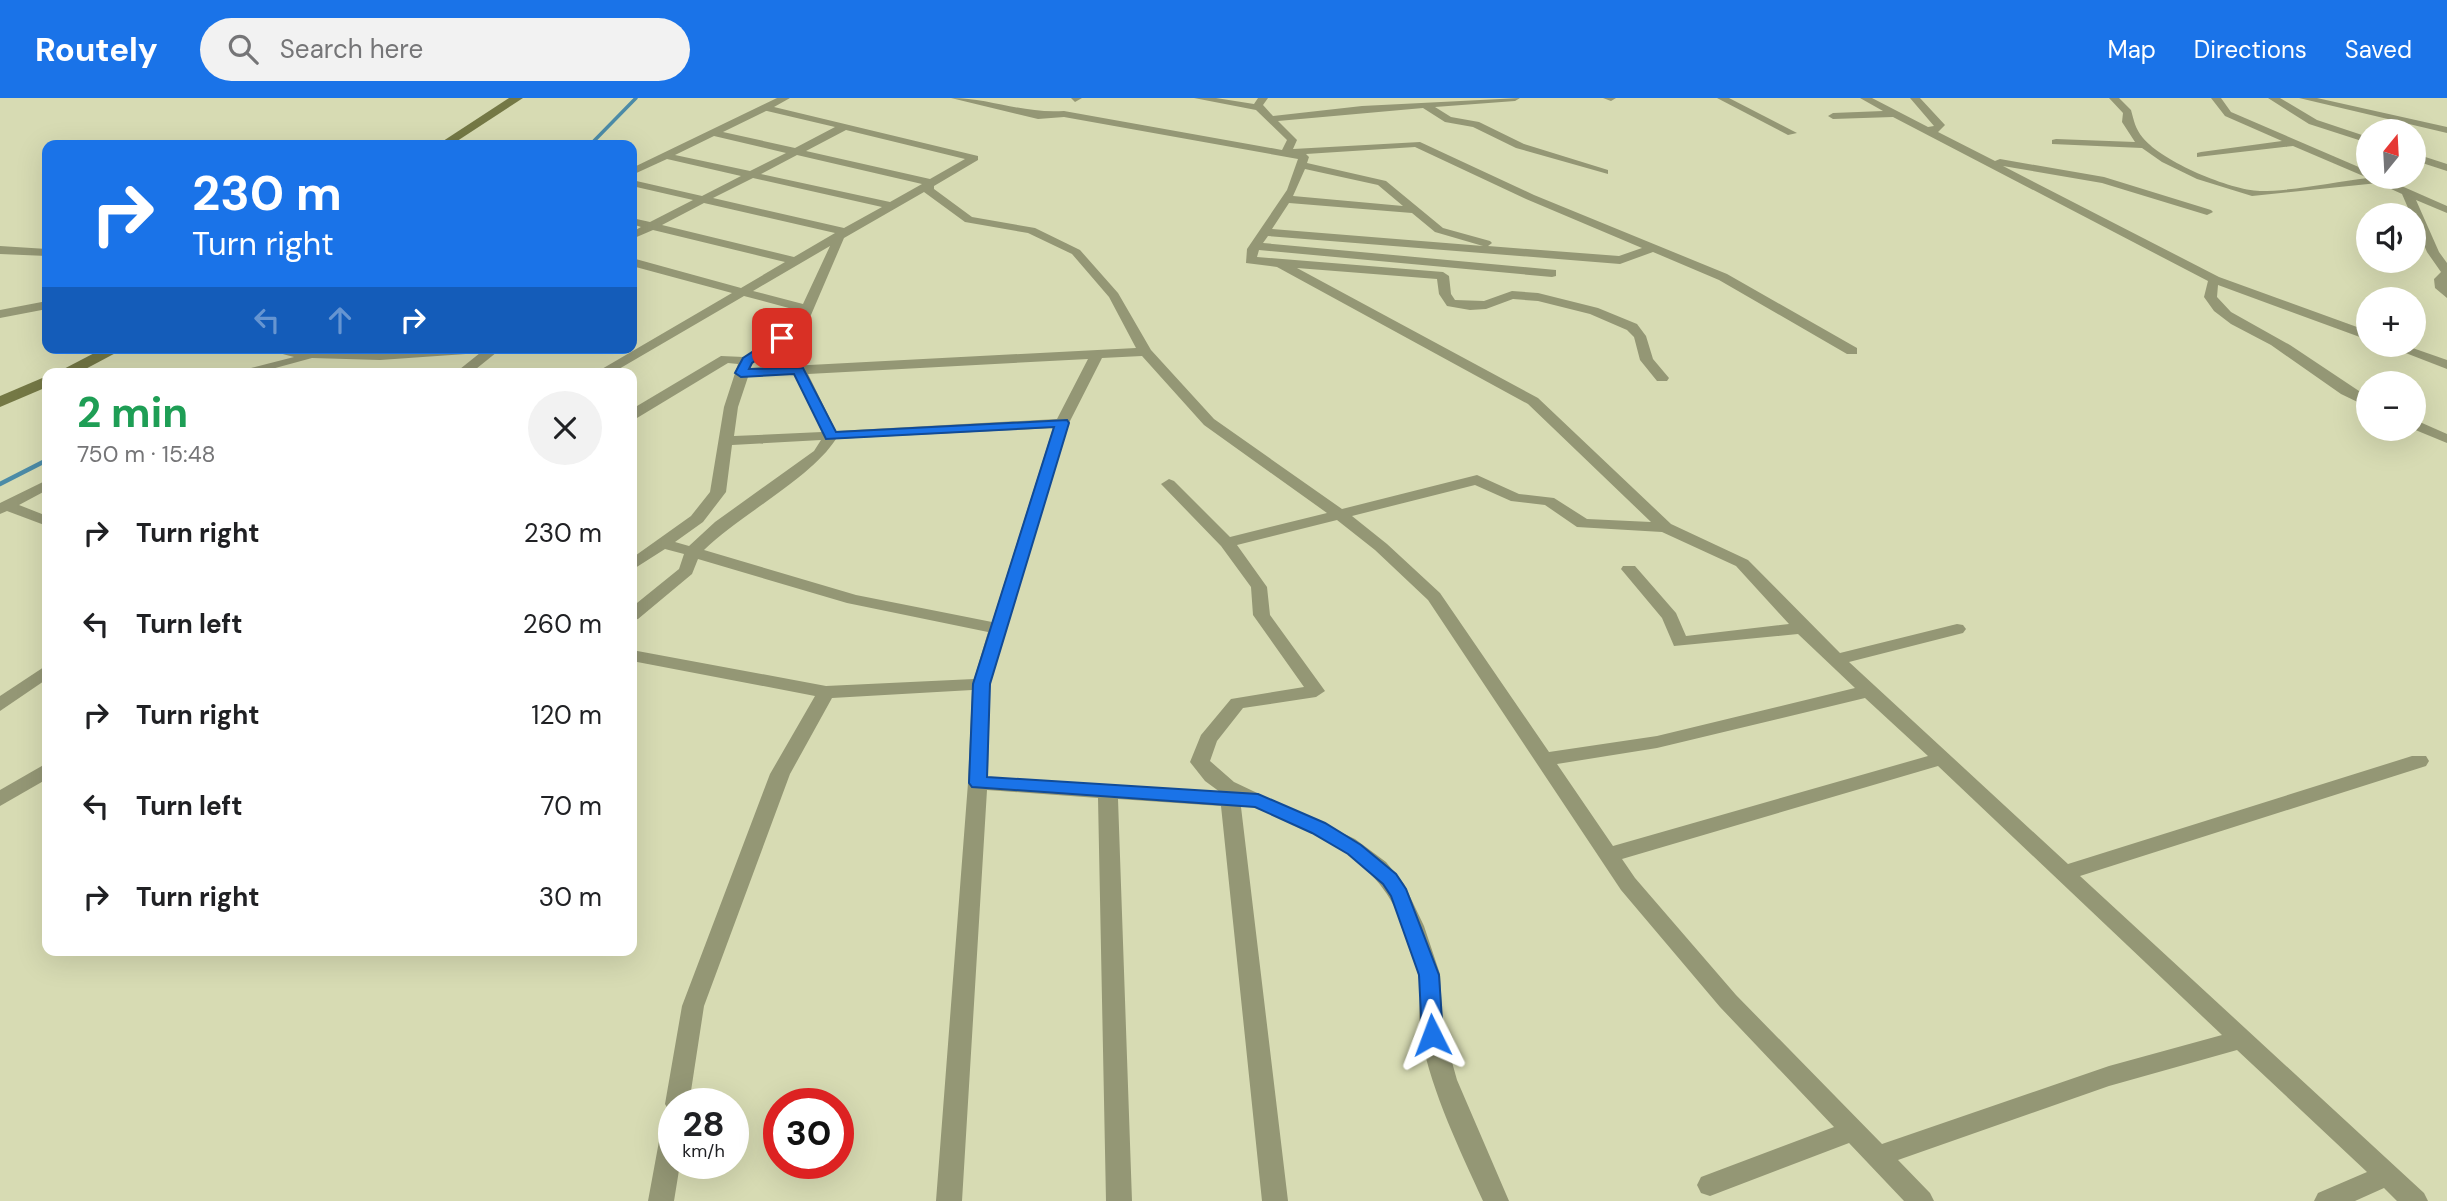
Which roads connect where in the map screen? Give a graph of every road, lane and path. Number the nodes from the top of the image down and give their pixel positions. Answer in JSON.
{"nodes":[{"id":1,"x":517,"y":98,"type":"edge"},
{"id":2,"x":785,"y":98,"type":"edge"},
{"id":3,"x":956,"y":98,"type":"edge"},
{"id":4,"x":1199,"y":98,"type":"edge"},
{"id":5,"x":1515,"y":98,"type":"edge"},
{"id":6,"x":1722,"y":98,"type":"edge"},
{"id":7,"x":1866,"y":98,"type":"edge"},
{"id":8,"x":1915,"y":98,"type":"edge"},
{"id":9,"x":2114,"y":98,"type":"edge"},
{"id":10,"x":2216,"y":98,"type":"edge"},
{"id":11,"x":2273,"y":98,"type":"edge"},
{"id":12,"x":2304,"y":98,"type":"edge"},
{"id":13,"x":1261,"y":103,"type":"edge"},
{"id":14,"x":1426,"y":106,"type":"junction"},
{"id":15,"x":767,"y":108,"type":"junction"},
{"id":16,"x":1895,"y":113,"type":"junction"},
{"id":17,"x":1833,"y":116,"type":"dead end"},
{"id":18,"x":1271,"y":119,"type":"junction"},
{"id":19,"x":842,"y":128,"type":"junction"},
{"id":20,"x":1927,"y":130,"type":"junction"},
{"id":21,"x":2447,"y":130,"type":"edge"},
{"id":22,"x":1792,"y":132,"type":"dead end"},
{"id":23,"x":2338,"y":132,"type":"junction"},
{"id":24,"x":715,"y":133,"type":"junction"},
{"id":25,"x":2356,"y":137,"type":"edge"},
{"id":26,"x":451,"y":140,"type":"edge"},
{"id":27,"x":2289,"y":140,"type":"junction"},
{"id":28,"x":2056,"y":142,"type":"dead end"},
{"id":29,"x":2143,"y":145,"type":"junction"},
{"id":30,"x":799,"y":151,"type":"junction"},
{"id":31,"x":1286,"y":153,"type":"junction"},
{"id":32,"x":2201,"y":155,"type":"dead end"},
{"id":33,"x":666,"y":156,"type":"junction"},
{"id":34,"x":1981,"y":159,"type":"junction"},
{"id":35,"x":2426,"y":161,"type":"edge"},
{"id":36,"x":1301,"y":165,"type":"junction"},
{"id":37,"x":2447,"y":168,"type":"edge"},
{"id":38,"x":637,"y":170,"type":"edge"},
{"id":39,"x":2356,"y":170,"type":"edge"},
{"id":40,"x":1604,"y":172,"type":"dead end"},
{"id":41,"x":753,"y":175,"type":"junction"},
{"id":42,"x":2356,"y":179,"type":"edge"},
{"id":43,"x":929,"y":182,"type":"junction"},
{"id":44,"x":637,"y":184,"type":"edge"},
{"id":45,"x":2400,"y":189,"type":"edge"},
{"id":46,"x":2407,"y":192,"type":"junction"},
{"id":47,"x":1286,"y":199,"type":"junction"},
{"id":48,"x":703,"y":201,"type":"junction"},
{"id":49,"x":889,"y":205,"type":"junction"},
{"id":50,"x":1412,"y":210,"type":"junction"},
{"id":51,"x":2447,"y":210,"type":"edge"},
{"id":52,"x":2207,"y":212,"type":"dead end"},
{"id":53,"x":637,"y":222,"type":"edge"},
{"id":54,"x":652,"y":226,"type":"junction"},
{"id":55,"x":1264,"y":233,"type":"junction"},
{"id":56,"x":637,"y":234,"type":"edge"},
{"id":57,"x":842,"y":235,"type":"junction"},
{"id":58,"x":1255,"y":246,"type":"junction"},
{"id":59,"x":1650,"y":249,"type":"junction"},
{"id":60,"x":0,"y":250,"type":"edge"},
{"id":61,"x":1499,"y":251,"type":"junction"},
{"id":62,"x":42,"y":253,"type":"edge"},
{"id":63,"x":794,"y":261,"type":"junction"},
{"id":64,"x":637,"y":263,"type":"edge"},
{"id":65,"x":1280,"y":264,"type":"junction"},
{"id":66,"x":1552,"y":273,"type":"dead end"},
{"id":67,"x":2215,"y":280,"type":"junction"},
{"id":68,"x":740,"y":292,"type":"junction"},
{"id":69,"x":2447,"y":294,"type":"edge"},
{"id":70,"x":42,"y":306,"type":"edge"},
{"id":71,"x":806,"y":309,"type":"junction"},
{"id":72,"x":0,"y":314,"type":"edge"},
{"id":73,"x":2356,"y":332,"type":"edge"},
{"id":74,"x":1852,"y":351,"type":"dead end"},
{"id":75,"x":637,"y":352,"type":"edge"},
{"id":76,"x":1145,"y":352,"type":"junction"},
{"id":77,"x":104,"y":354,"type":"edge"},
{"id":78,"x":293,"y":354,"type":"edge"},
{"id":79,"x":382,"y":354,"type":"edge"},
{"id":80,"x":416,"y":354,"type":"edge"},
{"id":81,"x":488,"y":354,"type":"edge"},
{"id":82,"x":634,"y":354,"type":"edge"},
{"id":83,"x":309,"y":357,"type":"junction"},
{"id":84,"x":376,"y":357,"type":"junction"},
{"id":85,"x":1096,"y":357,"type":"junction"},
{"id":86,"x":2425,"y":357,"type":"edge"},
{"id":87,"x":2447,"y":365,"type":"edge"},
{"id":88,"x":744,"y":367,"type":"junction"},
{"id":89,"x":75,"y":368,"type":"edge"},
{"id":90,"x":268,"y":368,"type":"edge"},
{"id":91,"x":469,"y":368,"type":"edge"},
{"id":92,"x":611,"y":368,"type":"edge"},
{"id":93,"x":799,"y":370,"type":"junction"},
{"id":94,"x":1662,"y":378,"type":"dead end"},
{"id":95,"x":42,"y":382,"type":"edge"},
{"id":96,"x":2356,"y":397,"type":"edge"},
{"id":97,"x":0,"y":402,"type":"edge"},
{"id":98,"x":637,"y":412,"type":"edge"},
{"id":99,"x":1062,"y":423,"type":"junction"},
{"id":100,"x":2426,"y":430,"type":"edge"},
{"id":101,"x":831,"y":436,"type":"junction"},
{"id":102,"x":2447,"y":439,"type":"edge"},
{"id":103,"x":727,"y":441,"type":"junction"},
{"id":104,"x":1168,"y":484,"type":"dead end"},
{"id":105,"x":42,"y":487,"type":"edge"},
{"id":106,"x":3,"y":508,"type":"edge"},
{"id":107,"x":1339,"y":514,"type":"junction"},
{"id":108,"x":42,"y":520,"type":"edge"},
{"id":109,"x":1665,"y":527,"type":"junction"},
{"id":110,"x":663,"y":543,"type":"junction"},
{"id":111,"x":1227,"y":543,"type":"junction"},
{"id":112,"x":693,"y":551,"type":"junction"},
{"id":113,"x":637,"y":561,"type":"edge"},
{"id":114,"x":1629,"y":569,"type":"dead end"},
{"id":115,"x":637,"y":611,"type":"edge"},
{"id":116,"x":1802,"y":628,"type":"junction"},
{"id":117,"x":999,"y":629,"type":"junction"},
{"id":118,"x":1957,"y":629,"type":"dead end"},
{"id":119,"x":637,"y":656,"type":"edge"},
{"id":120,"x":1836,"y":660,"type":"junction"},
{"id":121,"x":42,"y":675,"type":"edge"},
{"id":122,"x":981,"y":684,"type":"junction"},
{"id":123,"x":1868,"y":691,"type":"junction"},
{"id":124,"x":826,"y":692,"type":"junction"},
{"id":125,"x":0,"y":705,"type":"edge"},
{"id":126,"x":1545,"y":759,"type":"junction"},
{"id":127,"x":1941,"y":759,"type":"junction"},
{"id":128,"x":2419,"y":761,"type":"dead end"},
{"id":129,"x":42,"y":773,"type":"edge"},
{"id":130,"x":978,"y":783,"type":"junction"},
{"id":131,"x":1108,"y":792,"type":"junction"},
{"id":132,"x":1230,"y":794,"type":"junction"},
{"id":133,"x":0,"y":799,"type":"edge"},
{"id":134,"x":1609,"y":855,"type":"junction"},
{"id":135,"x":2064,"y":873,"type":"junction"},
{"id":136,"x":2244,"y":1038,"type":"junction"},
{"id":137,"x":680,"y":1088,"type":"edge"},
{"id":138,"x":1852,"y":1131,"type":"junction"},
{"id":139,"x":1877,"y":1157,"type":"junction"},
{"id":140,"x":2387,"y":1175,"type":"junction"},
{"id":141,"x":665,"y":1179,"type":"edge"},
{"id":142,"x":1710,"y":1185,"type":"dead end"},
{"id":143,"x":661,"y":1201,"type":"edge"},
{"id":144,"x":949,"y":1201,"type":"edge"},
{"id":145,"x":1119,"y":1201,"type":"edge"},
{"id":146,"x":1276,"y":1201,"type":"edge"},
{"id":147,"x":1496,"y":1201,"type":"edge"},
{"id":148,"x":1921,"y":1201,"type":"edge"},
{"id":149,"x":2327,"y":1201,"type":"edge"},
{"id":150,"x":2415,"y":1201,"type":"edge"}],
"edges":[{"from":1,"to":26,"type":"street"},
{"from":2,"to":15,"type":"street"},
{"from":3,"to":31,"type":"street"},
{"from":4,"to":13,"type":"street"},
{"from":5,"to":14,"type":"street"},
{"from":6,"to":22,"type":"street"},
{"from":7,"to":16,"type":"street"},
{"from":8,"to":20,"type":"street"},
{"from":9,"to":29,"type":"street"},
{"from":10,"to":27,"type":"street"},
{"from":11,"to":23,"type":"street"},
{"from":12,"to":21,"type":"street"},
{"from":13,"to":18,"type":"street"},
{"from":14,"to":18,"type":"street"},
{"from":14,"to":40,"type":"street"},
{"from":15,"to":19,"type":"street"},
{"from":15,"to":24,"type":"street"},
{"from":16,"to":17,"type":"street"},
{"from":16,"to":20,"type":"street"},
{"from":18,"to":31,"type":"street"},
{"from":19,"to":30,"type":"street"},
{"from":19,"to":43,"type":"street"},
{"from":20,"to":34,"type":"street"},
{"from":23,"to":25,"type":"street"},
{"from":23,"to":27,"type":"street"},
{"from":24,"to":30,"type":"street"},
{"from":24,"to":33,"type":"street"},
{"from":27,"to":32,"type":"street"},
{"from":27,"to":39,"type":"street"},
{"from":28,"to":29,"type":"street"},
{"from":29,"to":42,"type":"street"},
{"from":30,"to":41,"type":"street"},
{"from":30,"to":43,"type":"street"},
{"from":31,"to":36,"type":"street"},
{"from":31,"to":59,"type":"street"},
{"from":33,"to":38,"type":"street"},
{"from":33,"to":41,"type":"street"},
{"from":34,"to":52,"type":"street"},
{"from":34,"to":67,"type":"street"},
{"from":35,"to":37,"type":"street"},
{"from":36,"to":47,"type":"street"},
{"from":36,"to":50,"type":"street"},
{"from":41,"to":48,"type":"street"},
{"from":41,"to":49,"type":"street"},
{"from":43,"to":49,"type":"street"},
{"from":43,"to":76,"type":"street"},
{"from":44,"to":48,"type":"street"},
{"from":45,"to":46,"type":"street"},
{"from":46,"to":51,"type":"street"},
{"from":46,"to":69,"type":"street"},
{"from":47,"to":50,"type":"street"},
{"from":47,"to":55,"type":"street"},
{"from":48,"to":54,"type":"street"},
{"from":48,"to":57,"type":"street"},
{"from":49,"to":57,"type":"street"},
{"from":50,"to":61,"type":"street"},
{"from":53,"to":54,"type":"street"},
{"from":54,"to":56,"type":"street"},
{"from":54,"to":63,"type":"street"},
{"from":55,"to":58,"type":"street"},
{"from":55,"to":61,"type":"street"},
{"from":57,"to":63,"type":"street"},
{"from":57,"to":71,"type":"street"},
{"from":58,"to":65,"type":"street"},
{"from":58,"to":66,"type":"street"},
{"from":59,"to":61,"type":"street"},
{"from":59,"to":74,"type":"street"},
{"from":60,"to":62,"type":"street"},
{"from":63,"to":68,"type":"street"},
{"from":64,"to":68,"type":"street"},
{"from":65,"to":94,"type":"street"},
{"from":65,"to":109,"type":"street"},
{"from":67,"to":73,"type":"street"},
{"from":67,"to":96,"type":"street"},
{"from":68,"to":71,"type":"street"},
{"from":68,"to":75,"type":"street"},
{"from":70,"to":72,"type":"street"},
{"from":71,"to":88,"type":"street"},
{"from":76,"to":85,"type":"street"},
{"from":76,"to":107,"type":"street"},
{"from":77,"to":89,"type":"street"},
{"from":78,"to":83,"type":"street"},
{"from":79,"to":84,"type":"street"},
{"from":80,"to":84,"type":"street"},
{"from":81,"to":91,"type":"street"},
{"from":82,"to":92,"type":"street"},
{"from":83,"to":84,"type":"street"},
{"from":83,"to":90,"type":"street"},
{"from":85,"to":93,"type":"street"},
{"from":85,"to":99,"type":"street"},
{"from":86,"to":87,"type":"street"},
{"from":88,"to":93,"type":"street"},
{"from":88,"to":98,"type":"street"},
{"from":88,"to":103,"type":"street"},
{"from":93,"to":101,"type":"street"},
{"from":95,"to":97,"type":"street"},
{"from":99,"to":101,"type":"street"},
{"from":99,"to":117,"type":"street"},
{"from":100,"to":102,"type":"street"},
{"from":101,"to":103,"type":"street"},
{"from":101,"to":112,"type":"street"},
{"from":103,"to":110,"type":"street"},
{"from":104,"to":111,"type":"street"},
{"from":105,"to":106,"type":"street"},
{"from":106,"to":108,"type":"street"},
{"from":107,"to":109,"type":"street"},
{"from":107,"to":111,"type":"street"},
{"from":107,"to":126,"type":"street"},
{"from":109,"to":116,"type":"street"},
{"from":110,"to":112,"type":"street"},
{"from":110,"to":113,"type":"street"},
{"from":111,"to":132,"type":"street"},
{"from":112,"to":115,"type":"street"},
{"from":112,"to":117,"type":"street"},
{"from":114,"to":116,"type":"street"},
{"from":116,"to":120,"type":"street"},
{"from":117,"to":122,"type":"street"},
{"from":118,"to":120,"type":"street"},
{"from":119,"to":124,"type":"street"},
{"from":120,"to":123,"type":"street"},
{"from":121,"to":125,"type":"street"},
{"from":122,"to":124,"type":"street"},
{"from":122,"to":130,"type":"street"},
{"from":123,"to":126,"type":"street"},
{"from":123,"to":127,"type":"street"},
{"from":124,"to":137,"type":"street"},
{"from":126,"to":134,"type":"street"},
{"from":127,"to":134,"type":"street"},
{"from":127,"to":135,"type":"street"},
{"from":128,"to":135,"type":"street"},
{"from":129,"to":133,"type":"street"},
{"from":130,"to":131,"type":"street"},
{"from":130,"to":144,"type":"street"},
{"from":131,"to":132,"type":"street"},
{"from":131,"to":145,"type":"street"},
{"from":132,"to":146,"type":"street"},
{"from":132,"to":147,"type":"street"},
{"from":134,"to":138,"type":"street"},
{"from":135,"to":136,"type":"street"},
{"from":136,"to":139,"type":"street"},
{"from":136,"to":140,"type":"street"},
{"from":138,"to":139,"type":"street"},
{"from":138,"to":142,"type":"street"},
{"from":139,"to":148,"type":"street"},
{"from":140,"to":149,"type":"street"},
{"from":140,"to":150,"type":"street"},
{"from":141,"to":143,"type":"street"}]}
